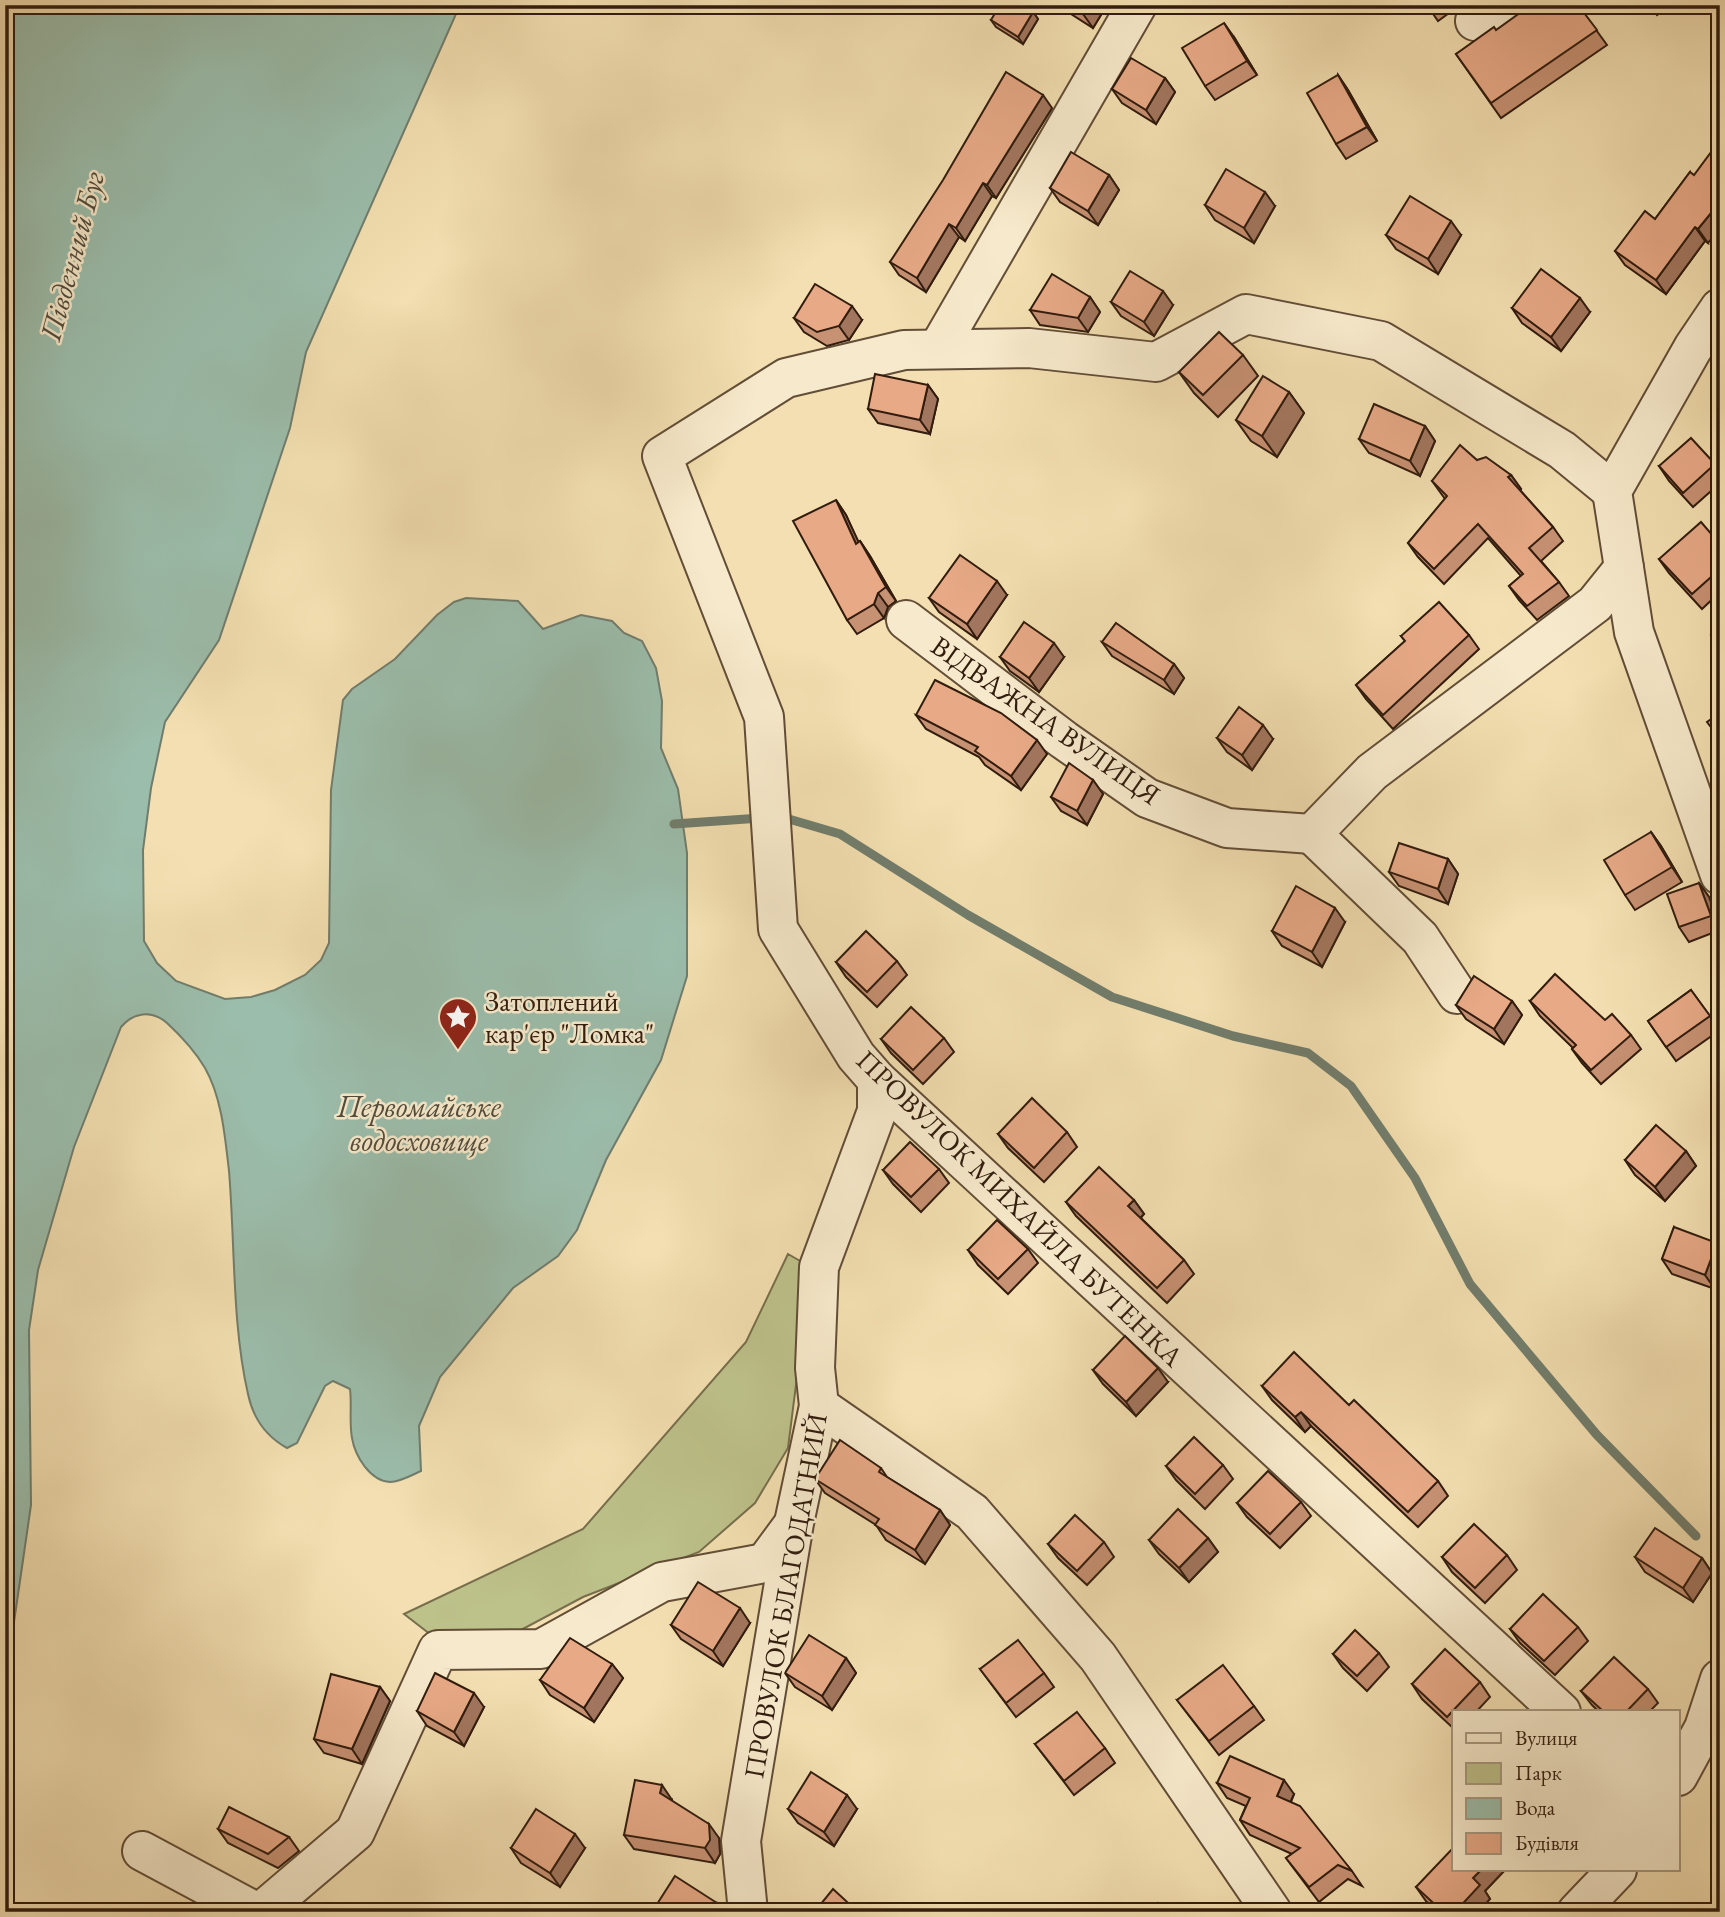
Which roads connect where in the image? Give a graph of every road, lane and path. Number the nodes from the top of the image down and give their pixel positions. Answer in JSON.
{"nodes":[{"id":1,"x":1137,"y":5,"type":"edge"},
{"id":2,"x":1720,"y":308,"type":"edge"},
{"id":3,"x":938,"y":349,"type":"junction"},
{"id":4,"x":1612,"y":491,"type":"junction"},
{"id":5,"x":1624,"y":568,"type":"junction"},
{"id":6,"x":906,"y":620,"type":"dead end"},
{"id":7,"x":1312,"y":834,"type":"junction"},
{"id":8,"x":1717,"y":861,"type":"edge"},
{"id":9,"x":1457,"y":994,"type":"dead end"},
{"id":10,"x":877,"y":1080,"type":"junction"},
{"id":11,"x":819,"y":1406,"type":"junction"},
{"id":12,"x":794,"y":1523,"type":"junction"},
{"id":13,"x":1720,"y":1679,"type":"edge"},
{"id":14,"x":1559,"y":1710,"type":"edge"},
{"id":15,"x":1680,"y":1772,"type":"edge"},
{"id":16,"x":142,"y":1851,"type":"dead end"},
{"id":17,"x":1616,"y":1871,"type":"edge"},
{"id":18,"x":259,"y":1912,"type":"edge"},
{"id":19,"x":748,"y":1912,"type":"edge"},
{"id":20,"x":1272,"y":1912,"type":"edge"},
{"id":21,"x":1577,"y":1912,"type":"edge"}],
"edges":[{"from":1,"to":3,"type":"street"},
{"from":2,"to":4,"type":"street"},
{"from":3,"to":4,"type":"street"},
{"from":3,"to":10,"type":"street","name":"ПРОВУЛОК МИХАЙЛА БУТЕНКА"},
{"from":4,"to":5,"type":"street"},
{"from":5,"to":7,"type":"street"},
{"from":5,"to":8,"type":"street"},
{"from":6,"to":7,"type":"street","name":"ВІДВАЖНА ВУЛИЦЯ"},
{"from":7,"to":9,"type":"street"},
{"from":10,"to":11,"type":"street","name":"ПРОВУЛОК БЛАГОДАТНИЙ"},
{"from":10,"to":14,"type":"street","name":"ПРОВУЛОК МИХАЙЛА БУТЕНКА"},
{"from":11,"to":12,"type":"street","name":"ПРОВУЛОК БЛАГОДАТНИЙ"},
{"from":11,"to":20,"type":"street"},
{"from":12,"to":18,"type":"street"},
{"from":12,"to":19,"type":"street","name":"ПРОВУЛОК БЛАГОДАТНИЙ"},
{"from":13,"to":15,"type":"street"},
{"from":16,"to":18,"type":"street"},
{"from":17,"to":21,"type":"street"}]}
